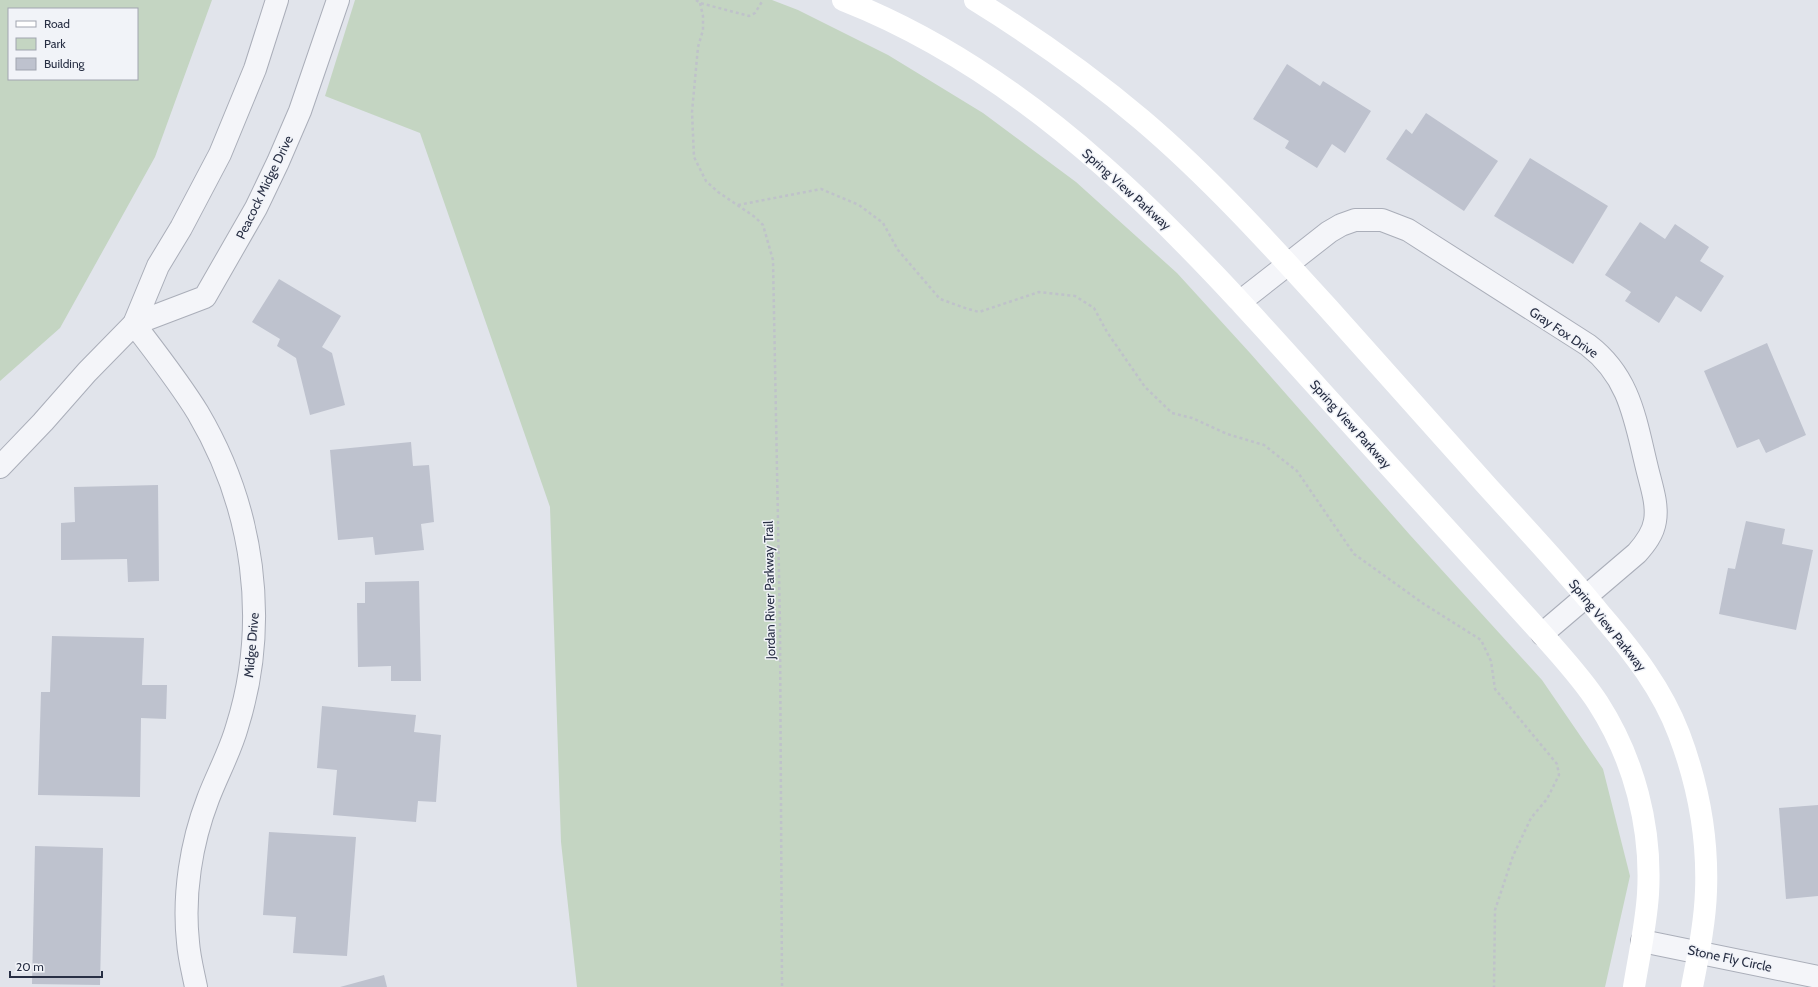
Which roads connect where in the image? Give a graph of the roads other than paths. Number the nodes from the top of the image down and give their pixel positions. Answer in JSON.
{"nodes":[{"id":1,"x":277,"y":0,"type":"edge"},
{"id":2,"x":338,"y":0,"type":"edge"},
{"id":3,"x":843,"y":0,"type":"edge"},
{"id":4,"x":975,"y":0,"type":"edge"},
{"id":5,"x":1287,"y":264,"type":"junction"},
{"id":6,"x":1241,"y":301,"type":"junction"},
{"id":7,"x":134,"y":324,"type":"junction"},
{"id":8,"x":0,"y":467,"type":"edge"},
{"id":9,"x":1587,"y":597,"type":"junction"},
{"id":10,"x":1542,"y":634,"type":"junction"},
{"id":11,"x":1642,"y":941,"type":"junction"},
{"id":12,"x":1699,"y":952,"type":"junction"},
{"id":13,"x":1818,"y":977,"type":"edge"},
{"id":14,"x":196,"y":987,"type":"edge"},
{"id":15,"x":1634,"y":987,"type":"edge"},
{"id":16,"x":1692,"y":987,"type":"edge"}],
"edges":[{"from":1,"to":7,"type":"street","name":"Peacock Midge Drive"},
{"from":2,"to":7,"type":"street","name":"Peacock Midge Drive"},
{"from":3,"to":6,"type":"street","name":"Spring View Parkway"},
{"from":4,"to":5,"type":"street","name":"Spring View Parkway"},
{"from":5,"to":6,"type":"street","name":"Gray Fox Drive"},
{"from":5,"to":9,"type":"street","name":"Spring View Parkway"},
{"from":5,"to":9,"type":"street","name":"Gray Fox Drive"},
{"from":6,"to":10,"type":"street","name":"Spring View Parkway"},
{"from":7,"to":8,"type":"street","name":"Peacock Midge Drive"},
{"from":7,"to":14,"type":"street","name":"Midge Drive"},
{"from":9,"to":10,"type":"street","name":"Gray Fox Drive"},
{"from":9,"to":12,"type":"street","name":"Spring View Parkway"},
{"from":10,"to":11,"type":"street","name":"Spring View Parkway"},
{"from":11,"to":12,"type":"street","name":"Stone Fly Circle"},
{"from":11,"to":15,"type":"street","name":"Spring View Parkway"},
{"from":12,"to":13,"type":"street","name":"Stone Fly Circle"},
{"from":12,"to":16,"type":"street","name":"Spring View Parkway"}]}
